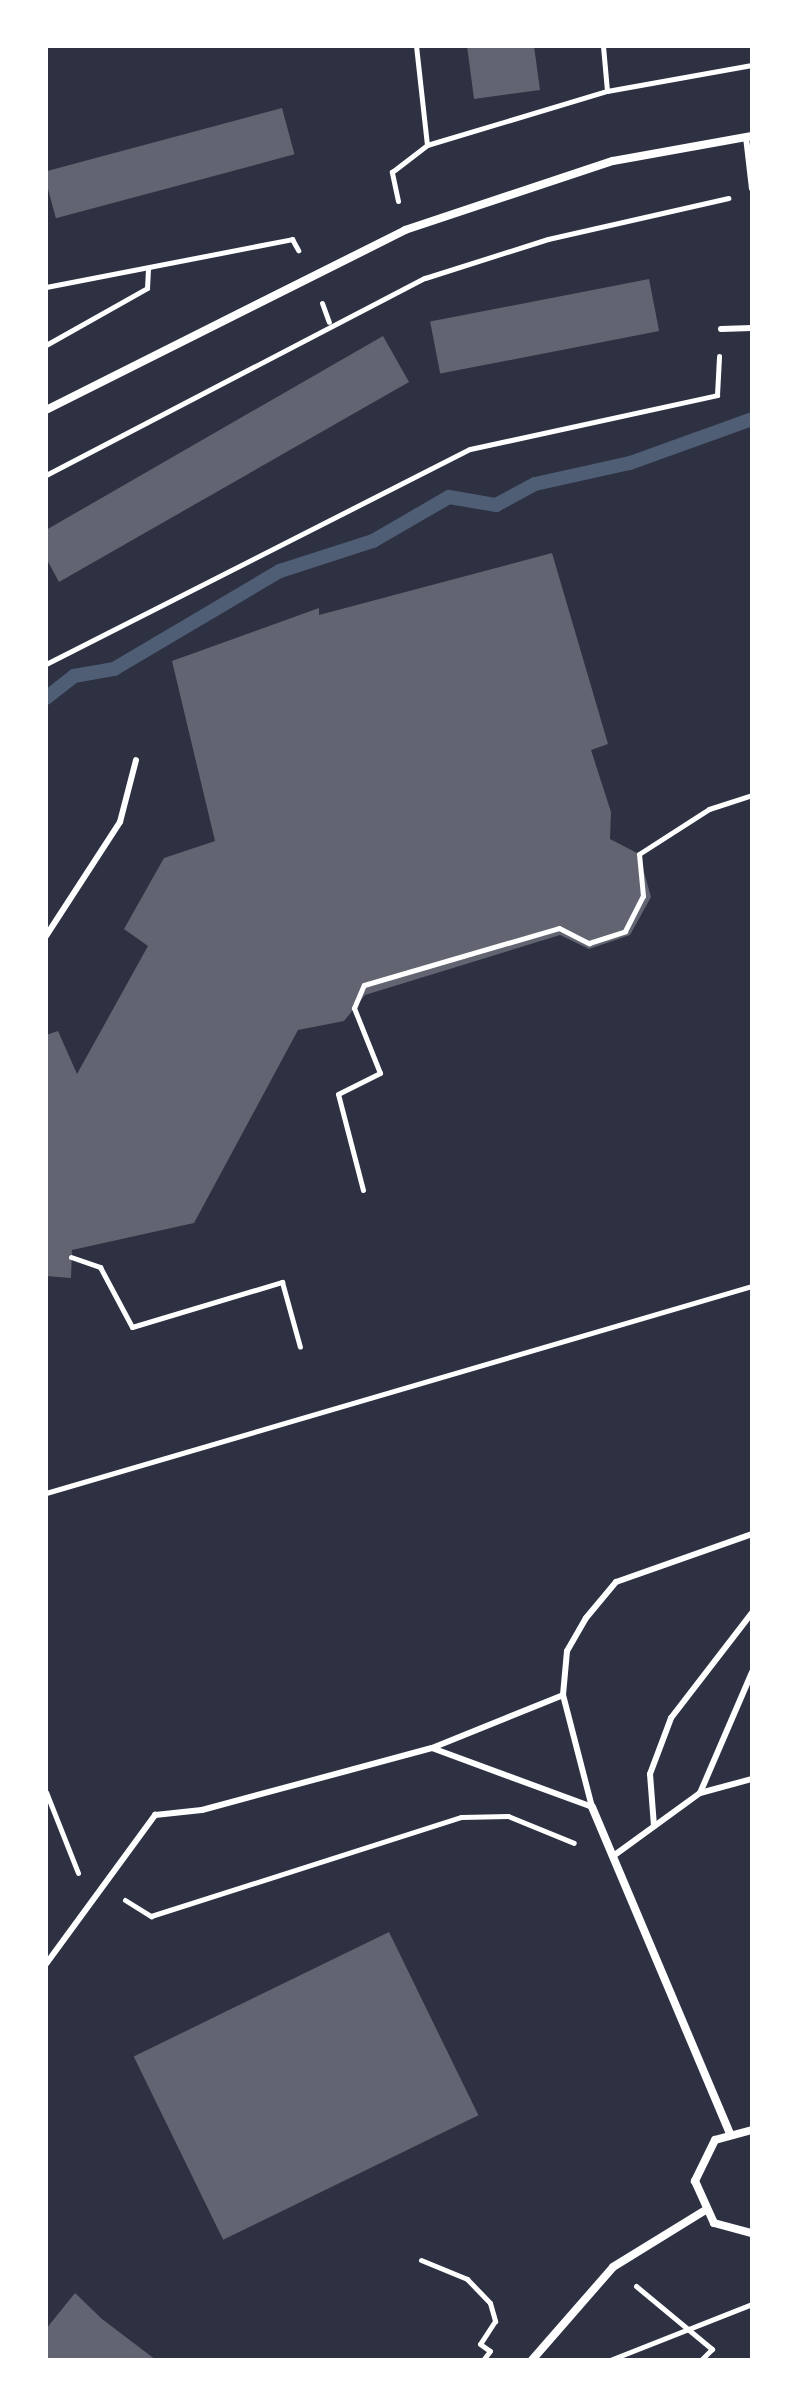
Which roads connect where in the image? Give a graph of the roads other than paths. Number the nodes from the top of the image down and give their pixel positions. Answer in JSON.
{"nodes":[{"id":1,"x":749,"y":136,"type":"edge"},
{"id":2,"x":752,"y":189,"type":"edge"},
{"id":3,"x":752,"y":328,"type":"edge"},
{"id":4,"x":721,"y":329,"type":"road end"},
{"id":5,"x":46,"y":410,"type":"edge"},
{"id":6,"x":136,"y":760,"type":"dead end"},
{"id":7,"x":46,"y":936,"type":"edge"},
{"id":8,"x":752,"y":1534,"type":"edge"},
{"id":9,"x":752,"y":1613,"type":"edge"},
{"id":10,"x":752,"y":1672,"type":"edge"},
{"id":11,"x":563,"y":1695,"type":"junction"},
{"id":12,"x":432,"y":1748,"type":"junction"},
{"id":13,"x":752,"y":1779,"type":"edge"},
{"id":14,"x":700,"y":1793,"type":"junction"},
{"id":15,"x":592,"y":1807,"type":"junction"},
{"id":16,"x":654,"y":1826,"type":"junction"},
{"id":17,"x":616,"y":1854,"type":"junction"},
{"id":18,"x":46,"y":1964,"type":"edge"},
{"id":19,"x":752,"y":2130,"type":"edge"},
{"id":20,"x":729,"y":2132,"type":"junction"},
{"id":21,"x":704,"y":2211,"type":"junction"},
{"id":22,"x":752,"y":2233,"type":"edge"},
{"id":23,"x":532,"y":2360,"type":"edge"}],
"edges":[{"from":1,"to":2,"type":"lane"},
{"from":1,"to":5,"type":"street"},
{"from":3,"to":4,"type":"lane"},
{"from":6,"to":7,"type":"lane"},
{"from":8,"to":11,"type":"lane"},
{"from":9,"to":16,"type":"lane"},
{"from":10,"to":14,"type":"lane"},
{"from":11,"to":12,"type":"lane"},
{"from":11,"to":15,"type":"lane"},
{"from":12,"to":15,"type":"lane"},
{"from":12,"to":18,"type":"lane"},
{"from":13,"to":14,"type":"lane"},
{"from":14,"to":16,"type":"lane"},
{"from":15,"to":17,"type":"street"},
{"from":16,"to":17,"type":"lane"},
{"from":17,"to":20,"type":"street"},
{"from":19,"to":20,"type":"street"},
{"from":20,"to":21,"type":"street"},
{"from":21,"to":22,"type":"street"},
{"from":21,"to":23,"type":"street"}]}
